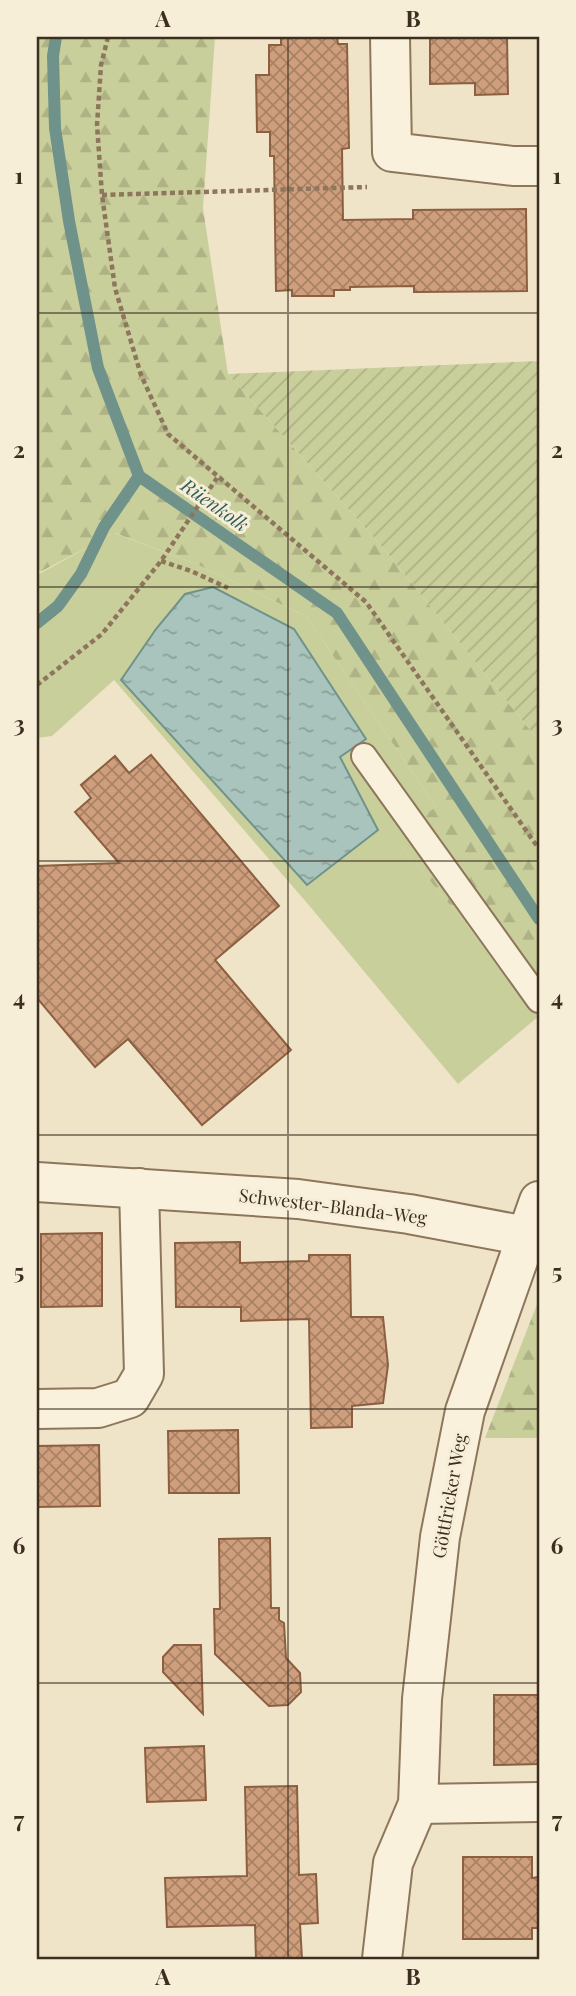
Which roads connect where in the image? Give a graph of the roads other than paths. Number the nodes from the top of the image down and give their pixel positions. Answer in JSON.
{"nodes":[{"id":1,"x":390,"y":37,"type":"edge"},
{"id":2,"x":539,"y":166,"type":"edge"},
{"id":3,"x":363,"y":756,"type":"dead end"},
{"id":4,"x":539,"y":1000,"type":"edge"},
{"id":5,"x":37,"y":1182,"type":"edge"},
{"id":6,"x":139,"y":1188,"type":"junction"},
{"id":7,"x":539,"y":1201,"type":"edge"},
{"id":8,"x":526,"y":1236,"type":"junction"},
{"id":9,"x":37,"y":1409,"type":"edge"},
{"id":10,"x":539,"y":1802,"type":"edge"},
{"id":11,"x":418,"y":1804,"type":"junction"},
{"id":12,"x":382,"y":1959,"type":"edge"}],
"edges":[{"from":1,"to":2,"type":"street"},
{"from":3,"to":4,"type":"lane"},
{"from":5,"to":6,"type":"street","name":"Schwester-Blanda-Weg"},
{"from":6,"to":8,"type":"street","name":"Schwester-Blanda-Weg"},
{"from":6,"to":9,"type":"street"},
{"from":7,"to":8,"type":"street","name":"Göttfricker Weg"},
{"from":8,"to":11,"type":"street","name":"Göttfricker Weg"},
{"from":10,"to":11,"type":"street"},
{"from":11,"to":12,"type":"street","name":"Göttfricker Weg"}]}
